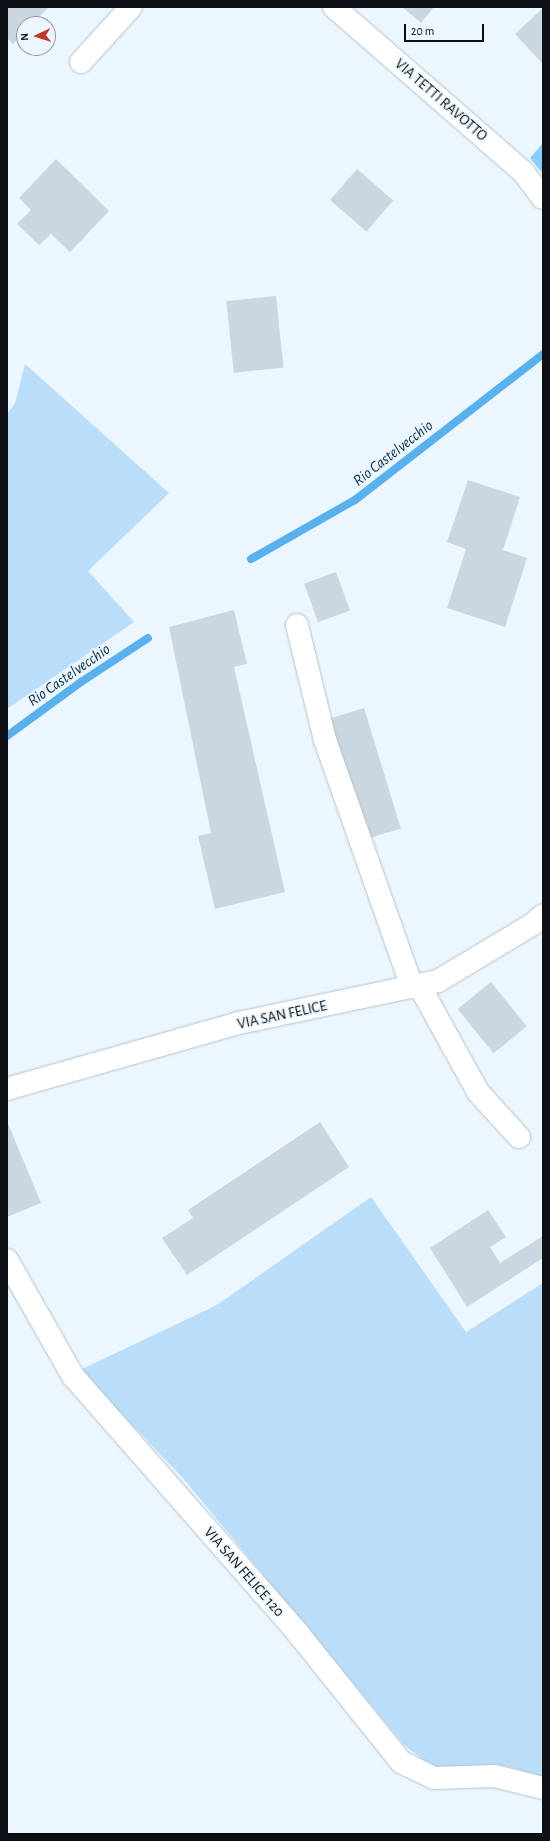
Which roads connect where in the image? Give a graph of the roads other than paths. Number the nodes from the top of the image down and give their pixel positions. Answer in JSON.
{"nodes":[{"id":1,"x":131,"y":7,"type":"edge"},
{"id":2,"x":334,"y":7,"type":"edge"},
{"id":3,"x":81,"y":62,"type":"dead end"},
{"id":4,"x":543,"y":198,"type":"edge"},
{"id":5,"x":297,"y":625,"type":"dead end"},
{"id":6,"x":543,"y":915,"type":"edge"},
{"id":7,"x":416,"y":986,"type":"junction"},
{"id":8,"x":7,"y":1089,"type":"edge"},
{"id":9,"x":518,"y":1136,"type":"dead end"},
{"id":10,"x":7,"y":1260,"type":"edge"},
{"id":11,"x":543,"y":1788,"type":"edge"}],
"edges":[{"from":1,"to":3,"type":"street"},
{"from":2,"to":4,"type":"street","name":"VIA TETTI RAVOTTO"},
{"from":5,"to":7,"type":"street"},
{"from":6,"to":7,"type":"street","name":"VIA SAN FELICE"},
{"from":7,"to":8,"type":"street","name":"VIA SAN FELICE"},
{"from":7,"to":9,"type":"street"},
{"from":10,"to":11,"type":"street","name":"VIA SAN FELICE 120"}]}
